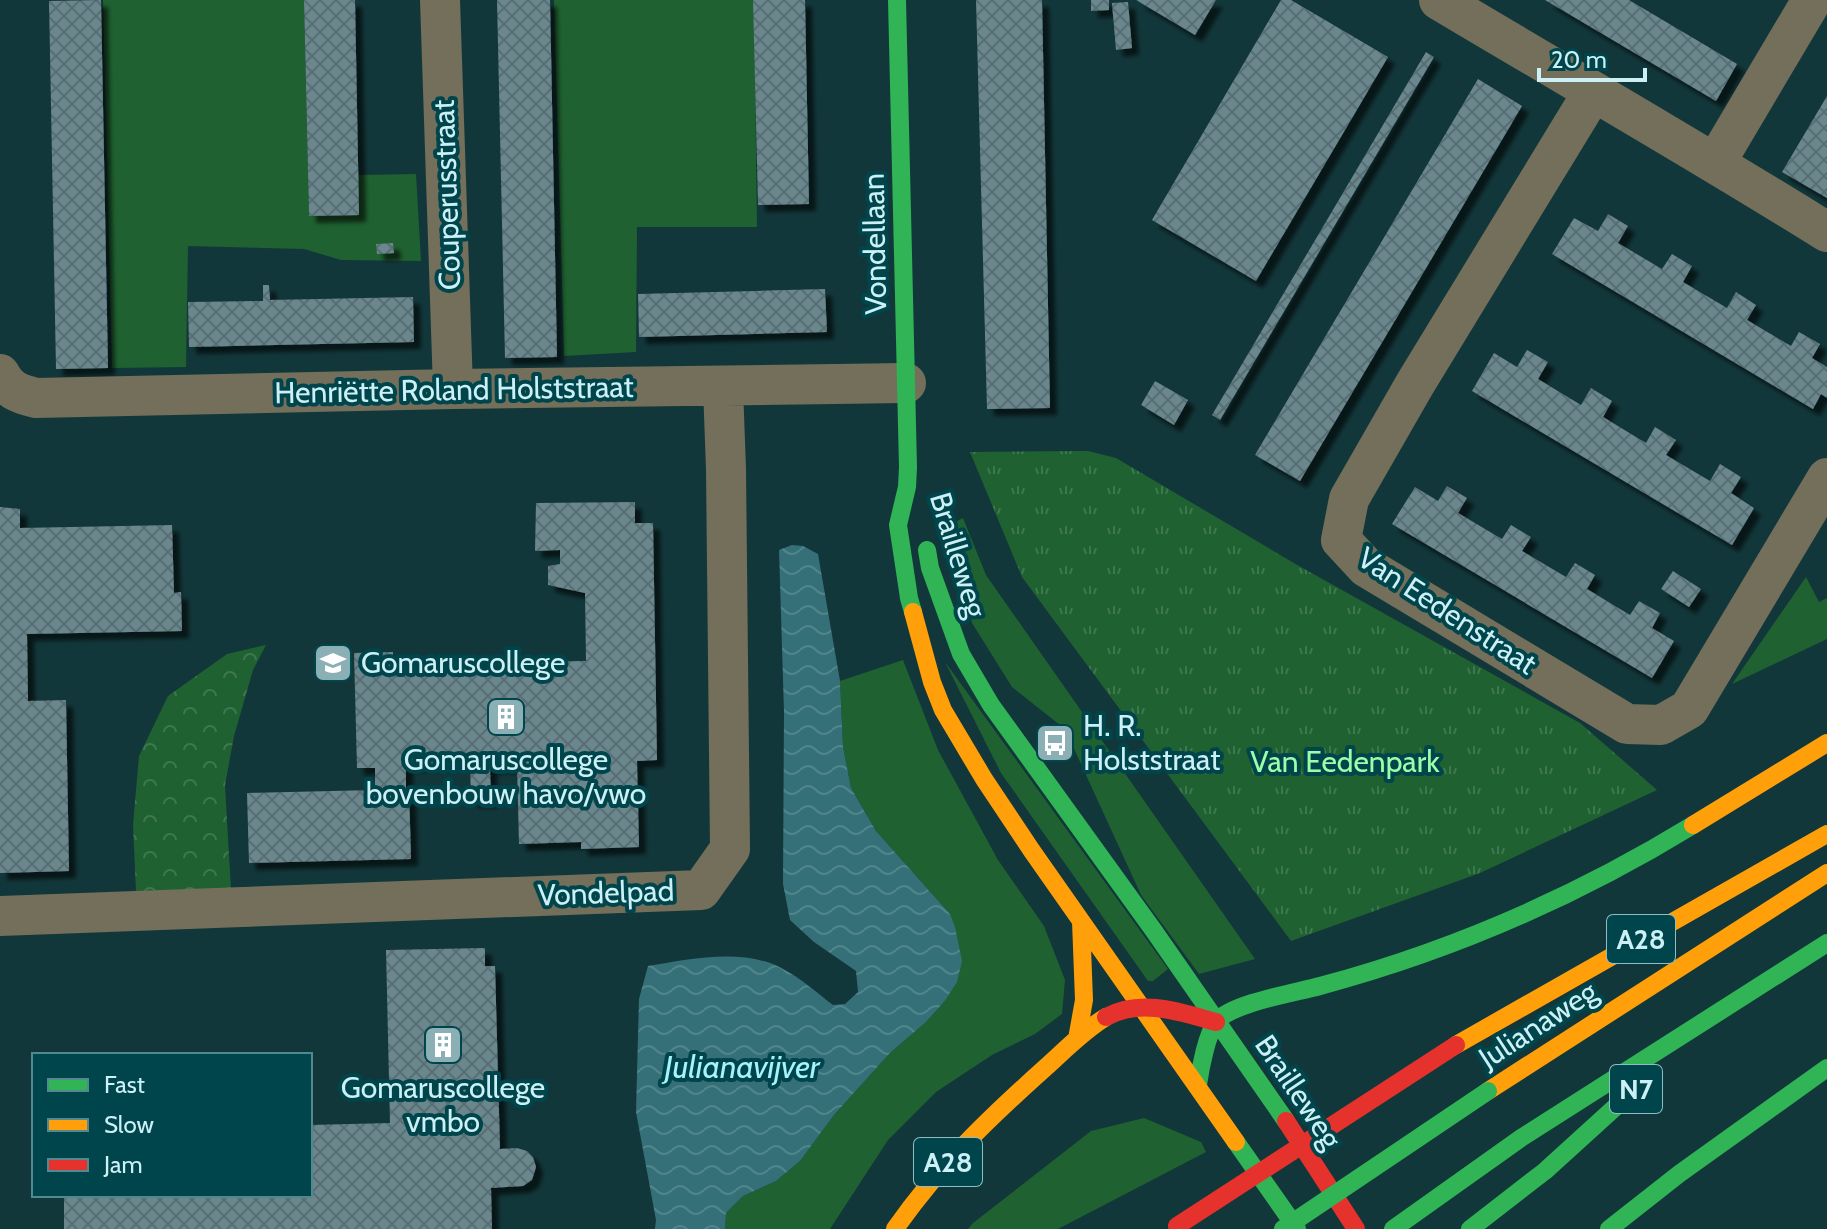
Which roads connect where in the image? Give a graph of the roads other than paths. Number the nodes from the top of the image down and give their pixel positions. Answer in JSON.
{"nodes":[{"id":1,"x":440,"y":0,"type":"edge"},
{"id":2,"x":897,"y":0,"type":"edge"},
{"id":3,"x":1439,"y":0,"type":"edge"},
{"id":4,"x":1812,"y":0,"type":"edge"},
{"id":5,"x":1593,"y":92,"type":"junction"},
{"id":6,"x":1716,"y":162,"type":"junction"},
{"id":7,"x":1827,"y":232,"type":"edge"},
{"id":8,"x":2,"y":379,"type":"edge"},
{"id":9,"x":906,"y":383,"type":"junction"},
{"id":10,"x":723,"y":387,"type":"junction"},
{"id":11,"x":453,"y":389,"type":"junction"},
{"id":12,"x":1827,"y":478,"type":"edge"},
{"id":13,"x":907,"y":487,"type":"junction"},
{"id":14,"x":916,"y":508,"type":"dead end"},
{"id":15,"x":924,"y":538,"type":"dead end"},
{"id":16,"x":1827,"y":743,"type":"edge"},
{"id":17,"x":1827,"y":834,"type":"edge"},
{"id":18,"x":1827,"y":873,"type":"edge"},
{"id":19,"x":0,"y":916,"type":"edge"},
{"id":20,"x":1081,"y":921,"type":"junction"},
{"id":21,"x":1827,"y":943,"type":"edge"},
{"id":22,"x":1142,"y":1006,"type":"junction"},
{"id":23,"x":1727,"y":1007,"type":"junction"},
{"id":24,"x":1216,"y":1022,"type":"junction"},
{"id":25,"x":1077,"y":1039,"type":"junction"},
{"id":26,"x":1827,"y":1068,"type":"edge"},
{"id":27,"x":1198,"y":1085,"type":"junction"},
{"id":28,"x":1174,"y":1227,"type":"edge"},
{"id":29,"x":895,"y":1229,"type":"edge"},
{"id":30,"x":1283,"y":1229,"type":"edge"},
{"id":31,"x":1297,"y":1229,"type":"edge"},
{"id":32,"x":1356,"y":1229,"type":"edge"},
{"id":33,"x":1393,"y":1229,"type":"edge"},
{"id":34,"x":1470,"y":1229,"type":"edge"},
{"id":35,"x":1609,"y":1229,"type":"edge"}],
"edges":[{"from":1,"to":11,"type":"street","name":"Couperusstraat"},
{"from":2,"to":9,"type":"main road","name":"Vondellaan"},
{"from":3,"to":5,"type":"street"},
{"from":4,"to":6,"type":"street"},
{"from":5,"to":6,"type":"street"},
{"from":5,"to":12,"type":"street","name":"Van Eedenstraat"},
{"from":6,"to":7,"type":"street"},
{"from":8,"to":11,"type":"street","name":"Henriëtte Roland Holststraat"},
{"from":9,"to":10,"type":"street","name":"Henriëtte Roland Holststraat"},
{"from":9,"to":13,"type":"main road","name":"Vondellaan"},
{"from":10,"to":11,"type":"street","name":"Henriëtte Roland Holststraat"},
{"from":10,"to":19,"type":"street","name":"Vondelpad"},
{"from":13,"to":14,"type":"main road","name":"Brailleweg"},
{"from":13,"to":20,"type":"main road","name":"Brailleweg"},
{"from":15,"to":24,"type":"main road","name":"Brailleweg"},
{"from":16,"to":24,"type":"main road","number":"A28"},
{"from":17,"to":28,"type":"main road","number":"A28","bridge":true},
{"from":18,"to":30,"type":"main road","name":"Julianaweg","number":"A28","bridge":true},
{"from":20,"to":22,"type":"main road","name":"Brailleweg"},
{"from":20,"to":25,"type":"main road"},
{"from":21,"to":23,"type":"main road"},
{"from":22,"to":24,"type":"main road","number":"A28"},
{"from":22,"to":25,"type":"main road","number":"A28"},
{"from":22,"to":27,"type":"main road","name":"Brailleweg"},
{"from":23,"to":33,"type":"main road"},
{"from":23,"to":34,"type":"main road","number":"N7"},
{"from":24,"to":27,"type":"main road"},
{"from":24,"to":32,"type":"main road","name":"Brailleweg"},
{"from":25,"to":29,"type":"main road","number":"A28"},
{"from":26,"to":35,"type":"main road"},
{"from":27,"to":31,"type":"main road","name":"Brailleweg"}]}
